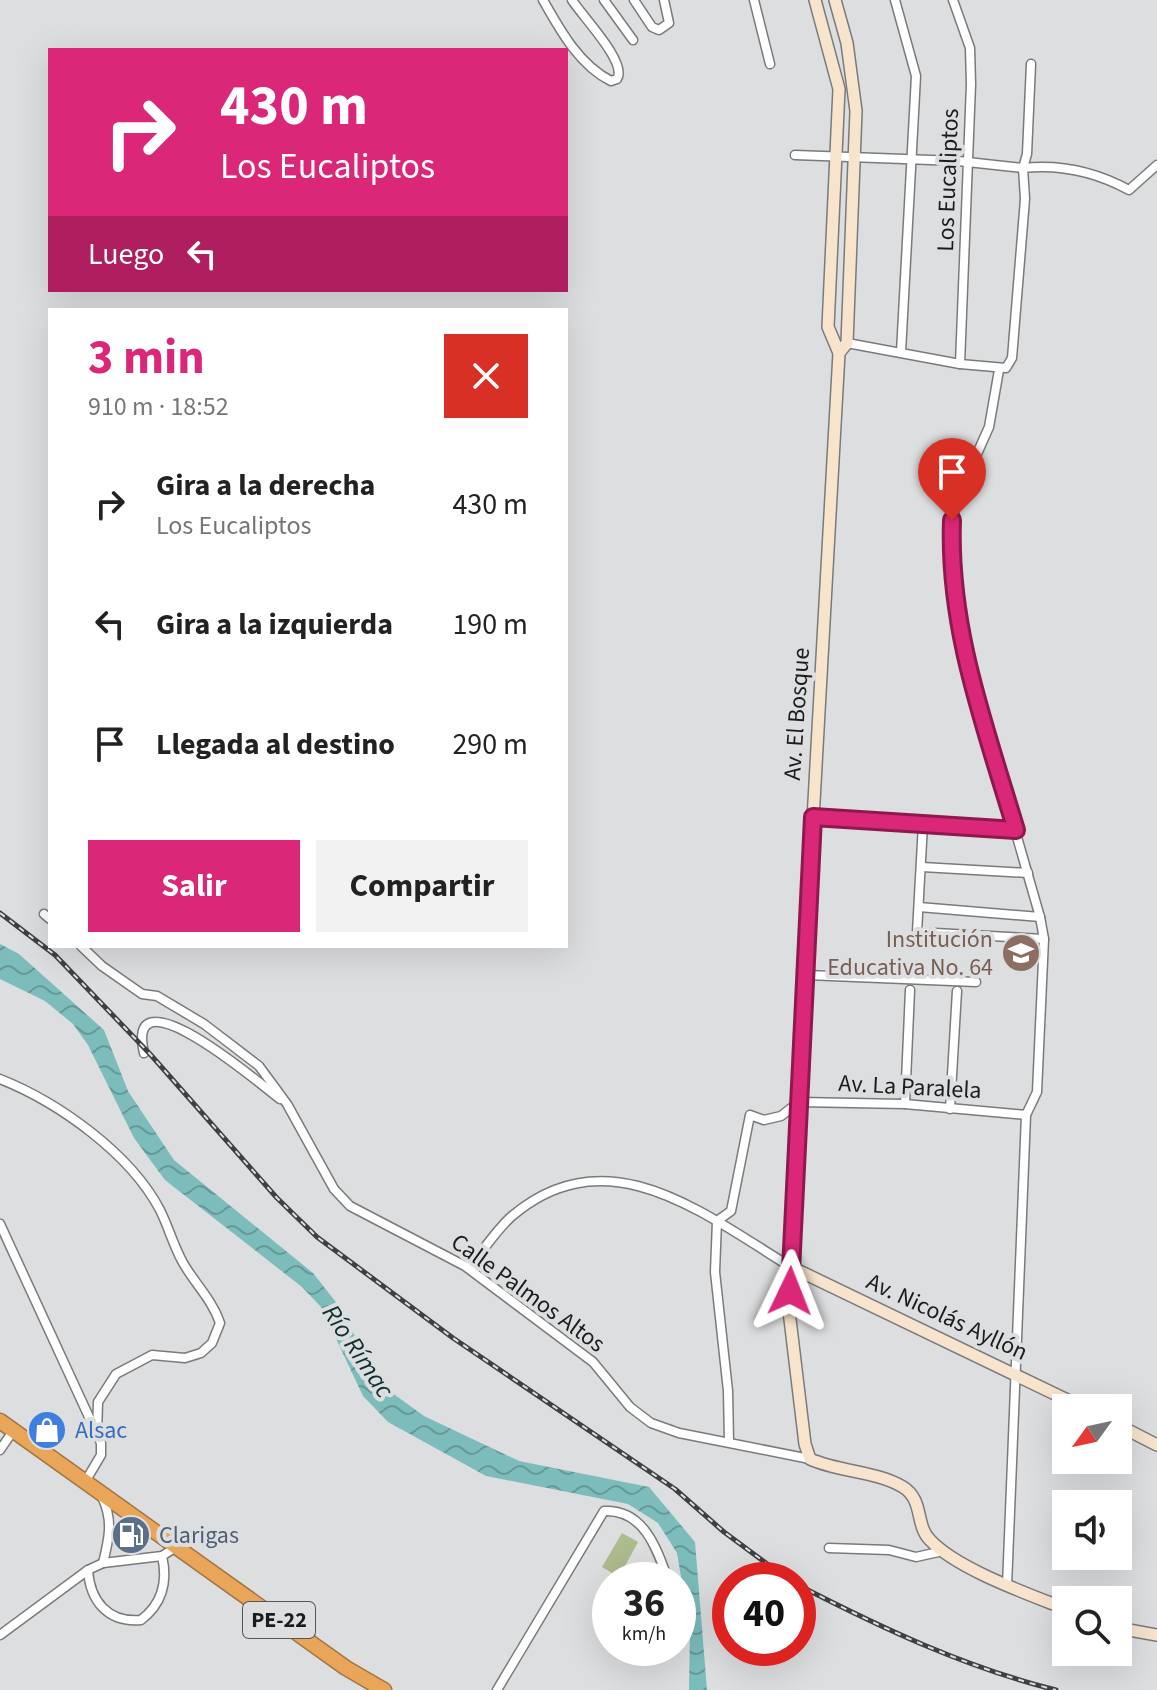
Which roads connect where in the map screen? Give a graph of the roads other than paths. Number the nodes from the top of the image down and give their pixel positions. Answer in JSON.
{"nodes":[{"id":1,"x":543,"y":0,"type":"edge"},
{"id":2,"x":572,"y":0,"type":"edge"},
{"id":3,"x":604,"y":0,"type":"edge"},
{"id":4,"x":634,"y":0,"type":"edge"},
{"id":5,"x":664,"y":0,"type":"edge"},
{"id":6,"x":754,"y":0,"type":"edge"},
{"id":7,"x":815,"y":0,"type":"edge"},
{"id":8,"x":835,"y":0,"type":"edge"},
{"id":9,"x":895,"y":0,"type":"edge"},
{"id":10,"x":953,"y":0,"type":"edge"},
{"id":11,"x":633,"y":40,"type":"dead end"},
{"id":12,"x":770,"y":64,"type":"dead end"},
{"id":13,"x":1031,"y":64,"type":"dead end"},
{"id":14,"x":795,"y":155,"type":"dead end"},
{"id":15,"x":836,"y":156,"type":"junction"},
{"id":16,"x":856,"y":157,"type":"junction"},
{"id":17,"x":912,"y":160,"type":"junction"},
{"id":18,"x":970,"y":162,"type":"junction"},
{"id":19,"x":1157,"y":165,"type":"edge"},
{"id":20,"x":1023,"y":168,"type":"junction"},
{"id":21,"x":843,"y":348,"type":"junction"},
{"id":22,"x":901,"y":352,"type":"junction"},
{"id":23,"x":960,"y":364,"type":"junction"},
{"id":24,"x":999,"y":370,"type":"junction"},
{"id":25,"x":813,"y":817,"type":"junction"},
{"id":26,"x":923,"y":824,"type":"junction"},
{"id":27,"x":1016,"y":830,"type":"junction"},
{"id":28,"x":922,"y":867,"type":"junction"},
{"id":29,"x":1028,"y":873,"type":"junction"},
{"id":30,"x":919,"y":907,"type":"junction"},
{"id":31,"x":1040,"y":917,"type":"junction"},
{"id":32,"x":1044,"y":939,"type":"junction"},
{"id":33,"x":83,"y":948,"type":"edge"},
{"id":34,"x":807,"y":975,"type":"junction"},
{"id":35,"x":976,"y":982,"type":"dead end"},
{"id":36,"x":910,"y":990,"type":"dead end"},
{"id":37,"x":957,"y":991,"type":"dead end"},
{"id":38,"x":144,"y":1053,"type":"dead end"},
{"id":39,"x":0,"y":1079,"type":"edge"},
{"id":40,"x":287,"y":1104,"type":"junction"},
{"id":41,"x":905,"y":1104,"type":"junction"},
{"id":42,"x":797,"y":1105,"type":"junction"},
{"id":43,"x":950,"y":1109,"type":"junction"},
{"id":44,"x":1026,"y":1115,"type":"junction"},
{"id":45,"x":717,"y":1221,"type":"junction"},
{"id":46,"x":1,"y":1230,"type":"edge"},
{"id":47,"x":791,"y":1267,"type":"junction"},
{"id":48,"x":469,"y":1268,"type":"junction"},
{"id":49,"x":1014,"y":1372,"type":"junction"},
{"id":50,"x":1057,"y":1394,"type":"edge"},
{"id":51,"x":0,"y":1421,"type":"edge"},
{"id":52,"x":13,"y":1431,"type":"junction"},
{"id":53,"x":1132,"y":1432,"type":"edge"},
{"id":54,"x":97,"y":1435,"type":"junction"},
{"id":55,"x":729,"y":1442,"type":"junction"},
{"id":56,"x":1157,"y":1445,"type":"edge"},
{"id":57,"x":0,"y":1450,"type":"edge"},
{"id":58,"x":810,"y":1459,"type":"junction"},
{"id":59,"x":85,"y":1482,"type":"junction"},
{"id":60,"x":102,"y":1494,"type":"junction"},
{"id":61,"x":176,"y":1547,"type":"junction"},
{"id":62,"x":829,"y":1548,"type":"dead end"},
{"id":63,"x":943,"y":1551,"type":"junction"},
{"id":64,"x":162,"y":1556,"type":"junction"},
{"id":65,"x":660,"y":1562,"type":"edge"},
{"id":66,"x":103,"y":1563,"type":"junction"},
{"id":67,"x":88,"y":1570,"type":"junction"},
{"id":68,"x":1007,"y":1586,"type":"junction"},
{"id":69,"x":1052,"y":1604,"type":"edge"},
{"id":70,"x":1132,"y":1631,"type":"edge"},
{"id":71,"x":0,"y":1635,"type":"edge"},
{"id":72,"x":1157,"y":1635,"type":"edge"},
{"id":73,"x":384,"y":1690,"type":"edge"},
{"id":74,"x":497,"y":1690,"type":"edge"}],
"edges":[{"from":1,"to":2,"type":"street"},
{"from":3,"to":11,"type":"street"},
{"from":4,"to":5,"type":"street"},
{"from":6,"to":12,"type":"street"},
{"from":7,"to":15,"type":"street","name":"Av. El Bosque"},
{"from":8,"to":16,"type":"street","name":"Av. El Bosque"},
{"from":9,"to":17,"type":"street"},
{"from":10,"to":18,"type":"street","name":"Los Eucaliptos"},
{"from":13,"to":20,"type":"street"},
{"from":14,"to":15,"type":"street"},
{"from":15,"to":16,"type":"street"},
{"from":15,"to":21,"type":"street","name":"Av. El Bosque"},
{"from":16,"to":17,"type":"street"},
{"from":16,"to":21,"type":"street","name":"Av. El Bosque"},
{"from":17,"to":18,"type":"street"},
{"from":17,"to":22,"type":"street"},
{"from":18,"to":20,"type":"street"},
{"from":18,"to":23,"type":"street","name":"Los Eucaliptos"},
{"from":19,"to":20,"type":"street"},
{"from":20,"to":24,"type":"street"},
{"from":21,"to":22,"type":"street"},
{"from":21,"to":25,"type":"street","name":"Av. El Bosque"},
{"from":22,"to":23,"type":"street"},
{"from":23,"to":24,"type":"street"},
{"from":24,"to":27,"type":"street"},
{"from":25,"to":26,"type":"street"},
{"from":25,"to":34,"type":"street","name":"Av. El Bosque"},
{"from":26,"to":27,"type":"street"},
{"from":26,"to":28,"type":"street"},
{"from":27,"to":29,"type":"street"},
{"from":28,"to":29,"type":"street"},
{"from":28,"to":30,"type":"street"},
{"from":29,"to":31,"type":"street"},
{"from":30,"to":31,"type":"street"},
{"from":30,"to":32,"type":"street"},
{"from":31,"to":32,"type":"street"},
{"from":32,"to":44,"type":"street"},
{"from":33,"to":40,"type":"street","name":"Calle Palmos Altos"},
{"from":34,"to":35,"type":"street"},
{"from":34,"to":42,"type":"street","name":"Av. El Bosque"},
{"from":36,"to":41,"type":"street"},
{"from":37,"to":43,"type":"street"},
{"from":38,"to":40,"type":"street"},
{"from":39,"to":54,"type":"street"},
{"from":40,"to":48,"type":"street","name":"Calle Palmos Altos"},
{"from":41,"to":42,"type":"street","name":"Av. La Paralela"},
{"from":41,"to":43,"type":"street","name":"Av. La Paralela"},
{"from":42,"to":45,"type":"street","name":"Av. La Paralela"},
{"from":42,"to":47,"type":"street","name":"Av. El Bosque"},
{"from":43,"to":44,"type":"street","name":"Av. La Paralela"},
{"from":44,"to":49,"type":"street"},
{"from":45,"to":47,"type":"street"},
{"from":45,"to":48,"type":"street"},
{"from":45,"to":55,"type":"street"},
{"from":46,"to":54,"type":"street"},
{"from":47,"to":49,"type":"street","name":"Av. Nicolás Ayllón"},
{"from":47,"to":58,"type":"street","name":"Av. El Bosque"},
{"from":48,"to":55,"type":"street","name":"Calle Palmos Altos"},
{"from":49,"to":50,"type":"street","name":"Av. Nicolás Ayllón"},
{"from":49,"to":68,"type":"street"},
{"from":51,"to":52,"type":"highway","number":"PE-22"},
{"from":52,"to":57,"type":"street"},
{"from":52,"to":59,"type":"highway","number":"PE-22"},
{"from":53,"to":56,"type":"street"},
{"from":54,"to":59,"type":"street"},
{"from":55,"to":58,"type":"street","name":"Calle Palmos Altos"},
{"from":58,"to":63,"type":"street"},
{"from":59,"to":60,"type":"highway","number":"PE-22"},
{"from":60,"to":61,"type":"highway","number":"PE-22"},
{"from":60,"to":66,"type":"street"},
{"from":61,"to":64,"type":"street"},
{"from":61,"to":73,"type":"highway","number":"PE-22"},
{"from":62,"to":63,"type":"street"},
{"from":63,"to":68,"type":"street"},
{"from":64,"to":66,"type":"street"},
{"from":64,"to":67,"type":"street"},
{"from":65,"to":74,"type":"street"},
{"from":66,"to":67,"type":"street"},
{"from":67,"to":71,"type":"street"},
{"from":68,"to":69,"type":"street"},
{"from":70,"to":72,"type":"street"}]}
